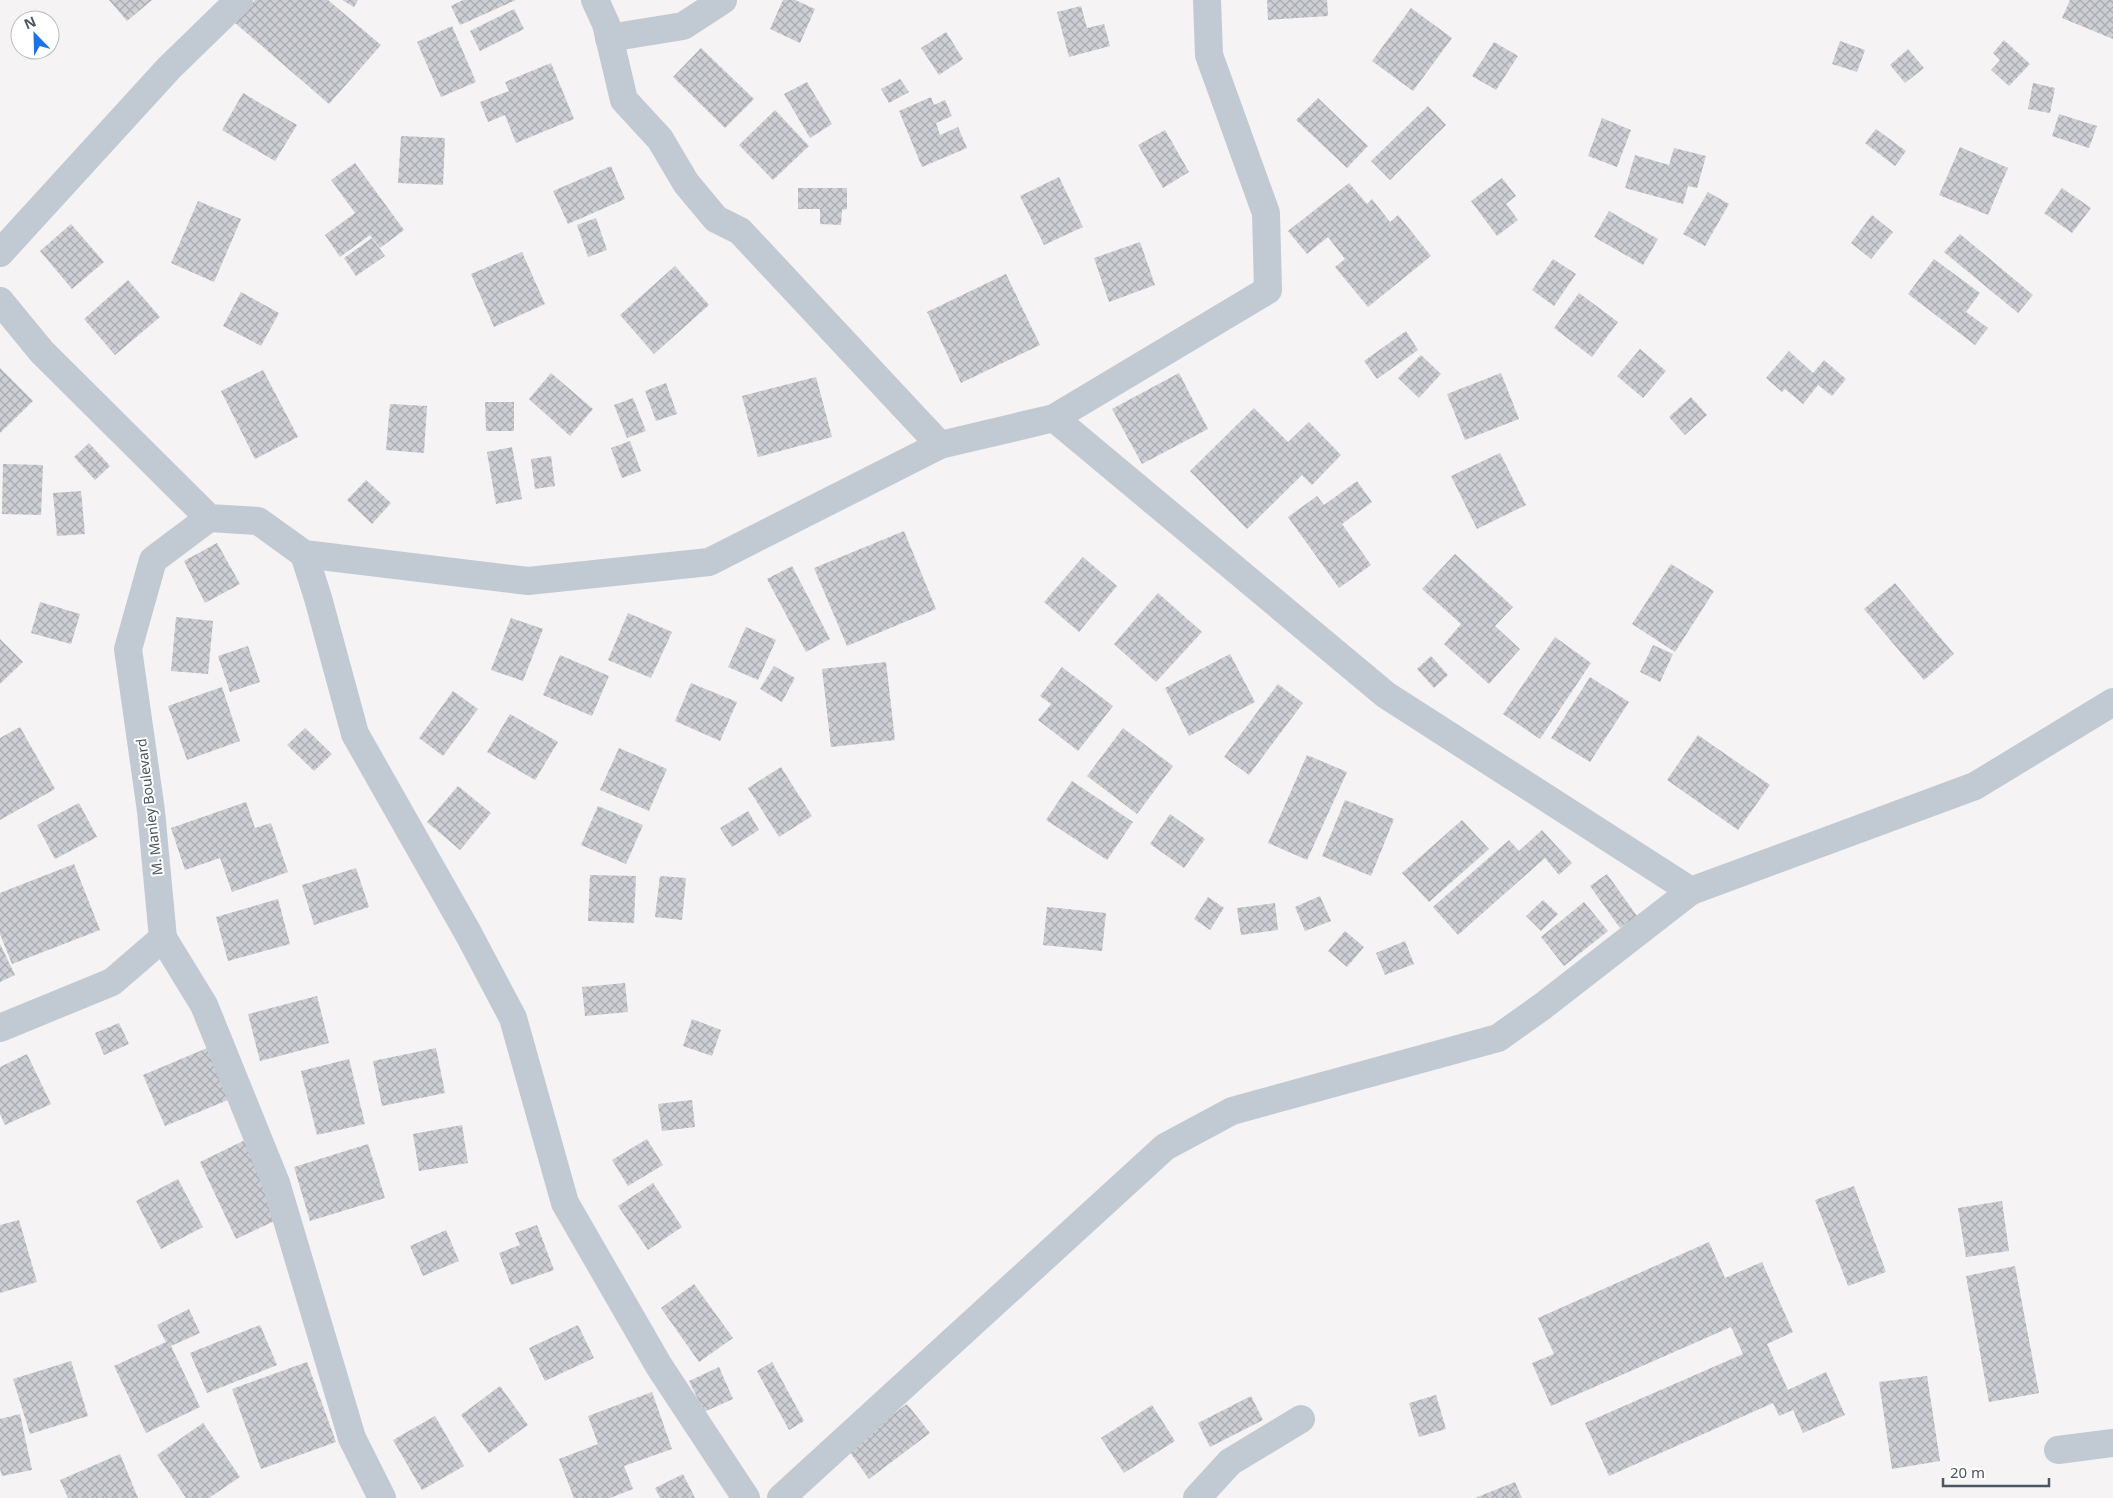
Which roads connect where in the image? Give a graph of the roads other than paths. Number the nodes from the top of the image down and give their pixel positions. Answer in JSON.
{"nodes":[{"id":1,"x":239,"y":0,"type":"edge"},
{"id":2,"x":594,"y":0,"type":"edge"},
{"id":3,"x":723,"y":0,"type":"edge"},
{"id":4,"x":1206,"y":0,"type":"edge"},
{"id":5,"x":609,"y":38,"type":"junction"},
{"id":6,"x":0,"y":253,"type":"edge"},
{"id":7,"x":0,"y":301,"type":"edge"},
{"id":8,"x":1054,"y":418,"type":"junction"},
{"id":9,"x":940,"y":445,"type":"junction"},
{"id":10,"x":208,"y":518,"type":"junction"},
{"id":11,"x":304,"y":554,"type":"junction"},
{"id":12,"x":2113,"y":702,"type":"edge"},
{"id":13,"x":1691,"y":891,"type":"junction"},
{"id":14,"x":163,"y":938,"type":"junction"},
{"id":15,"x":0,"y":1028,"type":"edge"},
{"id":16,"x":1301,"y":1419,"type":"dead end"},
{"id":17,"x":2113,"y":1443,"type":"edge"},
{"id":18,"x":2058,"y":1450,"type":"dead end"},
{"id":19,"x":382,"y":1498,"type":"edge"},
{"id":20,"x":746,"y":1498,"type":"edge"},
{"id":21,"x":781,"y":1498,"type":"edge"},
{"id":22,"x":1197,"y":1498,"type":"edge"}],
"edges":[{"from":1,"to":6,"type":"street"},
{"from":2,"to":5,"type":"street"},
{"from":3,"to":5,"type":"street"},
{"from":4,"to":8,"type":"street"},
{"from":5,"to":9,"type":"street"},
{"from":7,"to":10,"type":"street"},
{"from":8,"to":9,"type":"street"},
{"from":8,"to":13,"type":"street"},
{"from":9,"to":11,"type":"street"},
{"from":10,"to":11,"type":"street"},
{"from":10,"to":14,"type":"street","name":"M. Manley Boulevard"},
{"from":11,"to":20,"type":"street"},
{"from":12,"to":13,"type":"street"},
{"from":13,"to":21,"type":"street"},
{"from":14,"to":15,"type":"street"},
{"from":14,"to":19,"type":"street"},
{"from":16,"to":22,"type":"street"},
{"from":17,"to":18,"type":"street"}]}
